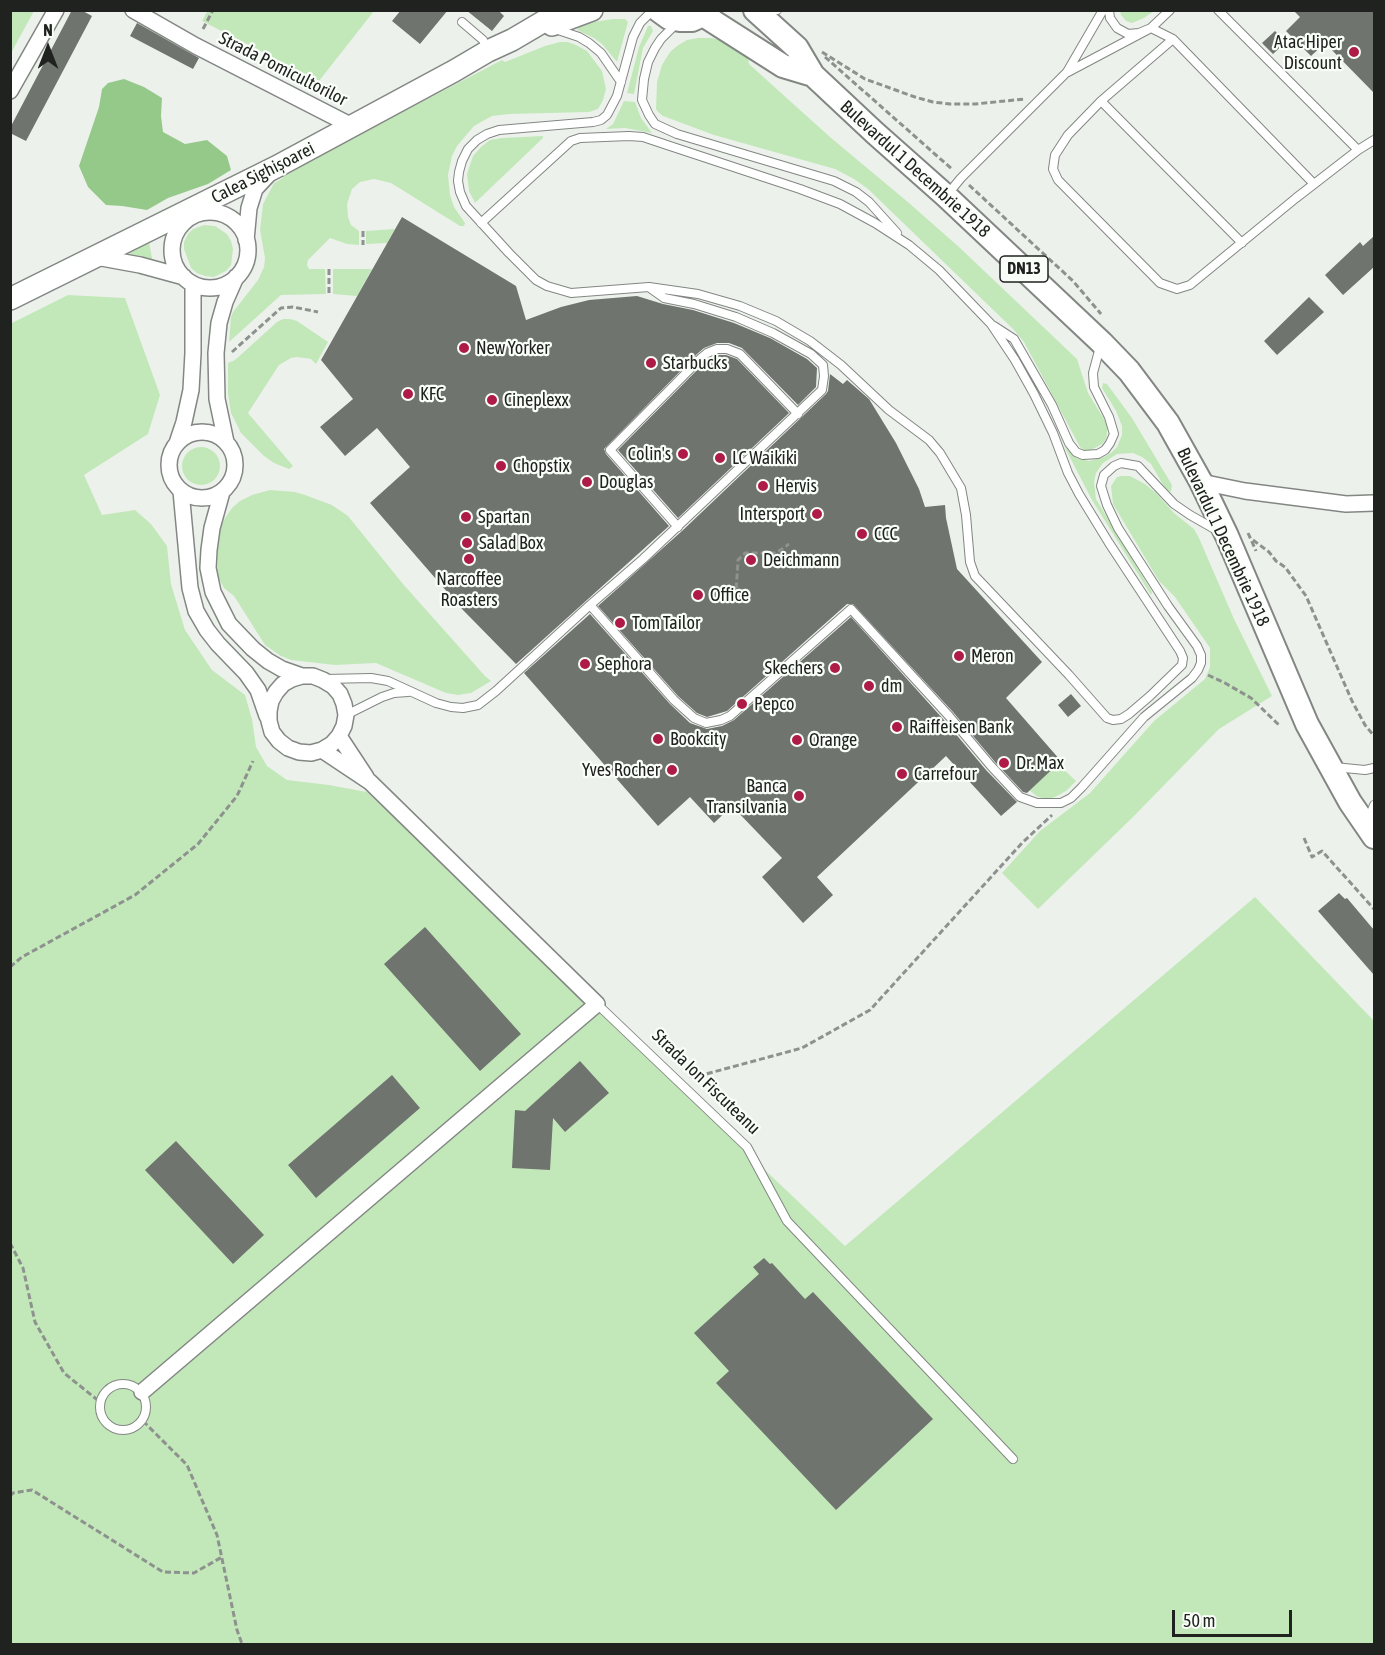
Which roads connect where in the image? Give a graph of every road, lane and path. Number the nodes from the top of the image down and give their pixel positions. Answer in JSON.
{"nodes":[{"id":1,"x":133,"y":10,"type":"edge"},
{"id":2,"x":213,"y":10,"type":"edge"},
{"id":3,"x":563,"y":10,"type":"edge"},
{"id":4,"x":592,"y":10,"type":"edge"},
{"id":5,"x":656,"y":10,"type":"edge"},
{"id":6,"x":1103,"y":10,"type":"edge"},
{"id":7,"x":1109,"y":10,"type":"edge"},
{"id":8,"x":1170,"y":10,"type":"edge"},
{"id":9,"x":1218,"y":10,"type":"edge"},
{"id":10,"x":52,"y":12,"type":"edge"},
{"id":11,"x":763,"y":12,"type":"edge"},
{"id":12,"x":706,"y":13,"type":"edge"},
{"id":13,"x":550,"y":19,"type":"edge"},
{"id":14,"x":680,"y":20,"type":"junction"},
{"id":15,"x":462,"y":22,"type":"dead end"},
{"id":16,"x":1151,"y":28,"type":"junction"},
{"id":17,"x":203,"y":29,"type":"dead end"},
{"id":18,"x":1173,"y":39,"type":"junction"},
{"id":19,"x":512,"y":40,"type":"junction"},
{"id":20,"x":488,"y":51,"type":"junction"},
{"id":21,"x":1066,"y":72,"type":"junction"},
{"id":22,"x":813,"y":75,"type":"junction"},
{"id":23,"x":621,"y":82,"type":"junction"},
{"id":24,"x":10,"y":91,"type":"edge"},
{"id":25,"x":1041,"y":97,"type":"junction"},
{"id":26,"x":1101,"y":101,"type":"junction"},
{"id":27,"x":887,"y":110,"type":"dead end"},
{"id":28,"x":352,"y":126,"type":"junction"},
{"id":29,"x":1374,"y":140,"type":"edge"},
{"id":30,"x":1358,"y":150,"type":"junction"},
{"id":31,"x":276,"y":167,"type":"junction"},
{"id":32,"x":1314,"y":184,"type":"junction"},
{"id":33,"x":946,"y":196,"type":"junction"},
{"id":34,"x":876,"y":210,"type":"junction"},
{"id":35,"x":193,"y":212,"type":"junction"},
{"id":36,"x":481,"y":223,"type":"junction"},
{"id":37,"x":875,"y":223,"type":"junction"},
{"id":38,"x":363,"y":231,"type":"dead end"},
{"id":39,"x":246,"y":240,"type":"junction"},
{"id":40,"x":1242,"y":243,"type":"junction"},
{"id":41,"x":363,"y":244,"type":"dead end"},
{"id":42,"x":909,"y":245,"type":"junction"},
{"id":43,"x":96,"y":256,"type":"junction"},
{"id":44,"x":329,"y":269,"type":"dead end"},
{"id":45,"x":236,"y":277,"type":"junction"},
{"id":46,"x":188,"y":280,"type":"junction"},
{"id":47,"x":649,"y":287,"type":"junction"},
{"id":48,"x":329,"y":294,"type":"dead end"},
{"id":49,"x":10,"y":299,"type":"edge"},
{"id":50,"x":318,"y":312,"type":"dead end"},
{"id":51,"x":991,"y":324,"type":"junction"},
{"id":52,"x":1102,"y":343,"type":"junction"},
{"id":53,"x":227,"y":353,"type":"dead end"},
{"id":54,"x":798,"y":414,"type":"junction"},
{"id":55,"x":226,"y":442,"type":"junction"},
{"id":56,"x":177,"y":443,"type":"junction"},
{"id":57,"x":1201,"y":483,"type":"junction"},
{"id":58,"x":181,"y":491,"type":"junction"},
{"id":59,"x":222,"y":492,"type":"junction"},
{"id":60,"x":1374,"y":503,"type":"edge"},
{"id":61,"x":678,"y":527,"type":"junction"},
{"id":62,"x":1227,"y":536,"type":"junction"},
{"id":63,"x":1252,"y":539,"type":"dead end"},
{"id":64,"x":789,"y":544,"type":"dead end"},
{"id":65,"x":726,"y":602,"type":"dead end"},
{"id":66,"x":590,"y":605,"type":"junction"},
{"id":67,"x":1198,"y":670,"type":"junction"},
{"id":68,"x":302,"y":676,"type":"junction"},
{"id":69,"x":324,"y":680,"type":"junction"},
{"id":70,"x":409,"y":692,"type":"junction"},
{"id":71,"x":346,"y":715,"type":"junction"},
{"id":72,"x":269,"y":721,"type":"junction"},
{"id":73,"x":1280,"y":726,"type":"dead end"},
{"id":74,"x":1374,"y":735,"type":"edge"},
{"id":75,"x":339,"y":736,"type":"junction"},
{"id":76,"x":322,"y":750,"type":"junction"},
{"id":77,"x":252,"y":761,"type":"dead end"},
{"id":78,"x":1330,"y":766,"type":"junction"},
{"id":79,"x":1374,"y":768,"type":"edge"},
{"id":80,"x":370,"y":782,"type":"junction"},
{"id":81,"x":1071,"y":798,"type":"junction"},
{"id":82,"x":1372,"y":822,"type":"edge"},
{"id":83,"x":1304,"y":838,"type":"dead end"},
{"id":84,"x":1374,"y":909,"type":"edge"},
{"id":85,"x":10,"y":967,"type":"edge"},
{"id":86,"x":597,"y":1004,"type":"junction"},
{"id":87,"x":681,"y":1077,"type":"dead end"},
{"id":88,"x":10,"y":1243,"type":"edge"},
{"id":89,"x":142,"y":1392,"type":"junction"},
{"id":90,"x":100,"y":1402,"type":"junction"},
{"id":91,"x":143,"y":1421,"type":"junction"},
{"id":92,"x":1013,"y":1459,"type":"dead end"},
{"id":93,"x":10,"y":1496,"type":"edge"},
{"id":94,"x":222,"y":1557,"type":"junction"},
{"id":95,"x":242,"y":1644,"type":"edge"}],
"edges":[{"from":1,"to":28,"type":"street","name":"Strada Pomicultorilor"},
{"from":2,"to":17,"type":"path"},
{"from":3,"to":19,"type":"main road","name":"Calea Sighișoarei"},
{"from":4,"to":13,"type":"main road","name":"Calea Sighișoarei"},
{"from":5,"to":14,"type":"main road"},
{"from":5,"to":23,"type":"lane"},
{"from":6,"to":21,"type":"lane"},
{"from":7,"to":16,"type":"lane"},
{"from":8,"to":16,"type":"lane"},
{"from":9,"to":30,"type":"lane"},
{"from":10,"to":24,"type":"street"},
{"from":11,"to":22,"type":"main road","name":"Bulevardul 1 Decembrie 1918","number":"DN13"},
{"from":12,"to":14,"type":"main road","name":"Bulevardul 1 Decembrie 1918","number":"DN13"},
{"from":12,"to":22,"type":"main road","name":"Bulevardul 1 Decembrie 1918","number":"DN13"},
{"from":13,"to":19,"type":"main road","name":"Calea Sighișoarei"},
{"from":13,"to":23,"type":"lane"},
{"from":14,"to":34,"type":"lane"},
{"from":15,"to":20,"type":"lane"},
{"from":16,"to":18,"type":"lane"},
{"from":16,"to":21,"type":"lane"},
{"from":18,"to":26,"type":"lane"},
{"from":18,"to":32,"type":"lane"},
{"from":19,"to":20,"type":"main road","name":"Calea Sighișoarei"},
{"from":20,"to":28,"type":"main road","name":"Calea Sighișoarei"},
{"from":21,"to":25,"type":"lane"},
{"from":22,"to":33,"type":"main road","name":"Bulevardul 1 Decembrie 1918","number":"DN13"},
{"from":23,"to":36,"type":"lane"},
{"from":25,"to":27,"type":"path"},
{"from":25,"to":33,"type":"lane"},
{"from":26,"to":40,"type":"lane"},
{"from":26,"to":40,"type":"lane"},
{"from":28,"to":31,"type":"main road","name":"Calea Sighișoarei"},
{"from":29,"to":30,"type":"lane"},
{"from":30,"to":32,"type":"lane"},
{"from":31,"to":35,"type":"main road","name":"Calea Sighișoarei"},
{"from":31,"to":39,"type":"street"},
{"from":32,"to":40,"type":"lane"},
{"from":33,"to":52,"type":"main road","name":"Bulevardul 1 Decembrie 1918","number":"DN13"},
{"from":34,"to":37,"type":"lane"},
{"from":34,"to":42,"type":"lane"},
{"from":35,"to":39,"type":"street"},
{"from":35,"to":43,"type":"main road","name":"Calea Sighișoarei"},
{"from":35,"to":46,"type":"street"},
{"from":36,"to":37,"type":"lane"},
{"from":36,"to":47,"type":"lane"},
{"from":37,"to":42,"type":"lane"},
{"from":38,"to":41,"type":"path"},
{"from":39,"to":45,"type":"street"},
{"from":42,"to":51,"type":"lane"},
{"from":43,"to":46,"type":"street"},
{"from":43,"to":49,"type":"main road","name":"Calea Sighișoarei"},
{"from":44,"to":48,"type":"path"},
{"from":45,"to":46,"type":"street"},
{"from":45,"to":55,"type":"street"},
{"from":46,"to":56,"type":"street"},
{"from":47,"to":51,"type":"lane"},
{"from":47,"to":54,"type":"lane"},
{"from":50,"to":53,"type":"path"},
{"from":51,"to":52,"type":"lane"},
{"from":52,"to":57,"type":"main road","name":"Bulevardul 1 Decembrie 1918","number":"DN13"},
{"from":54,"to":61,"type":"lane"},
{"from":54,"to":61,"type":"lane"},
{"from":55,"to":56,"type":"street"},
{"from":55,"to":59,"type":"street"},
{"from":56,"to":58,"type":"street"},
{"from":57,"to":60,"type":"street"},
{"from":57,"to":62,"type":"main road","name":"Bulevardul 1 Decembrie 1918","number":"DN13"},
{"from":58,"to":59,"type":"street"},
{"from":58,"to":72,"type":"street"},
{"from":59,"to":68,"type":"street"},
{"from":61,"to":66,"type":"lane"},
{"from":62,"to":67,"type":"lane"},
{"from":62,"to":78,"type":"main road","name":"Bulevardul 1 Decembrie 1918","number":"DN13"},
{"from":63,"to":74,"type":"path"},
{"from":64,"to":65,"type":"path"},
{"from":66,"to":70,"type":"lane"},
{"from":66,"to":81,"type":"lane"},
{"from":67,"to":73,"type":"path"},
{"from":67,"to":81,"type":"lane"},
{"from":68,"to":69,"type":"street"},
{"from":68,"to":72,"type":"street"},
{"from":69,"to":70,"type":"lane"},
{"from":69,"to":71,"type":"street"},
{"from":70,"to":71,"type":"lane"},
{"from":71,"to":75,"type":"street"},
{"from":72,"to":76,"type":"street"},
{"from":75,"to":76,"type":"street"},
{"from":75,"to":80,"type":"street","name":"Strada Ion Fiscuteanu"},
{"from":76,"to":80,"type":"street","name":"Strada Ion Fiscuteanu"},
{"from":77,"to":85,"type":"path"},
{"from":78,"to":79,"type":"lane"},
{"from":78,"to":82,"type":"main road","name":"Bulevardul 1 Decembrie 1918","number":"DN13"},
{"from":80,"to":86,"type":"street","name":"Strada Ion Fiscuteanu"},
{"from":81,"to":87,"type":"path"},
{"from":83,"to":84,"type":"path"},
{"from":86,"to":89,"type":"street"},
{"from":86,"to":92,"type":"lane","name":"Strada Ion Fiscuteanu"},
{"from":88,"to":90,"type":"path"},
{"from":89,"to":90,"type":"lane"},
{"from":89,"to":91,"type":"lane"},
{"from":90,"to":91,"type":"lane"},
{"from":91,"to":94,"type":"path"},
{"from":93,"to":94,"type":"path"},
{"from":94,"to":95,"type":"path"}]}
